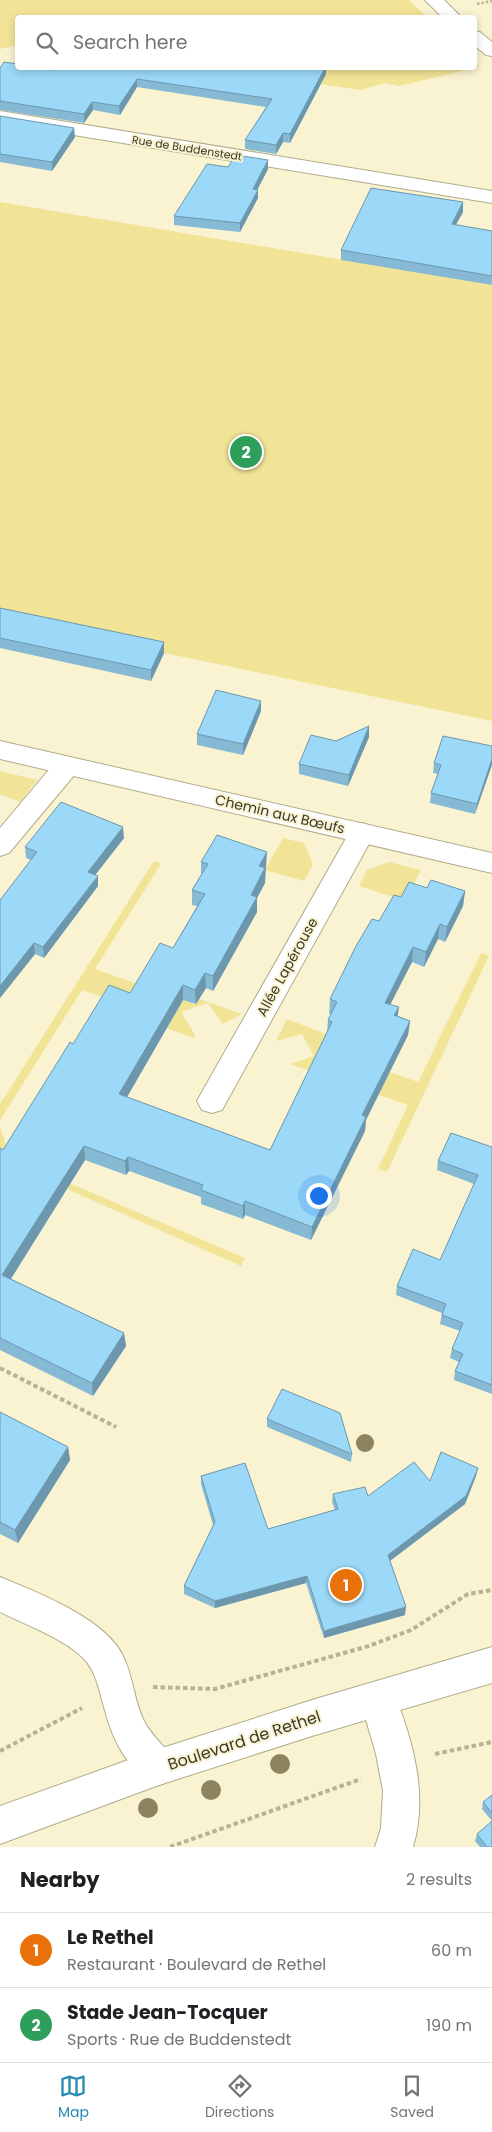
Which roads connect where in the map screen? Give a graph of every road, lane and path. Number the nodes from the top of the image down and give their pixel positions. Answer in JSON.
{"nodes":[{"id":1,"x":434,"y":0,"type":"edge"},
{"id":2,"x":492,"y":1,"type":"edge"},
{"id":3,"x":474,"y":5,"type":"dead end"},
{"id":4,"x":451,"y":15,"type":"edge"},
{"id":5,"x":477,"y":38,"type":"edge"},
{"id":6,"x":492,"y":51,"type":"edge"},
{"id":7,"x":0,"y":117,"type":"edge"},
{"id":8,"x":492,"y":197,"type":"edge"},
{"id":9,"x":0,"y":750,"type":"edge"},
{"id":10,"x":68,"y":766,"type":"junction"},
{"id":11,"x":362,"y":833,"type":"junction"},
{"id":12,"x":0,"y":846,"type":"edge"},
{"id":13,"x":492,"y":863,"type":"edge"},
{"id":14,"x":212,"y":1101,"type":"dead end"},
{"id":15,"x":0,"y":1368,"type":"edge"},
{"id":16,"x":116,"y":1427,"type":"dead end"},
{"id":17,"x":492,"y":1590,"type":"edge"},
{"id":18,"x":0,"y":1594,"type":"edge"},
{"id":19,"x":492,"y":1665,"type":"edge"},
{"id":20,"x":148,"y":1688,"type":"dead end"},
{"id":21,"x":378,"y":1699,"type":"junction"},
{"id":22,"x":88,"y":1706,"type":"dead end"},
{"id":23,"x":492,"y":1742,"type":"edge"},
{"id":24,"x":0,"y":1751,"type":"edge"},
{"id":25,"x":428,"y":1756,"type":"dead end"},
{"id":26,"x":158,"y":1767,"type":"junction"},
{"id":27,"x":365,"y":1778,"type":"dead end"},
{"id":28,"x":0,"y":1825,"type":"edge"},
{"id":29,"x":170,"y":1847,"type":"edge"},
{"id":30,"x":394,"y":1847,"type":"edge"}],
"edges":[{"from":1,"to":4,"type":"street"},
{"from":2,"to":3,"type":"path"},
{"from":5,"to":6,"type":"street"},
{"from":7,"to":8,"type":"street","name":"Rue de Buddenstedt"},
{"from":9,"to":10,"type":"street","name":"Chemin aux Bœufs"},
{"from":10,"to":11,"type":"street","name":"Chemin aux Bœufs"},
{"from":10,"to":12,"type":"street"},
{"from":11,"to":13,"type":"street","name":"Chemin aux Bœufs"},
{"from":11,"to":14,"type":"street","name":"Allée Lapérouse"},
{"from":15,"to":16,"type":"path"},
{"from":17,"to":20,"type":"path"},
{"from":18,"to":26,"type":"street"},
{"from":19,"to":21,"type":"street","name":"Boulevard de Rethel"},
{"from":21,"to":26,"type":"street","name":"Boulevard de Rethel"},
{"from":21,"to":30,"type":"street"},
{"from":22,"to":24,"type":"path"},
{"from":23,"to":25,"type":"path"},
{"from":26,"to":28,"type":"street","name":"Boulevard de Rethel"},
{"from":27,"to":29,"type":"path"}]}
